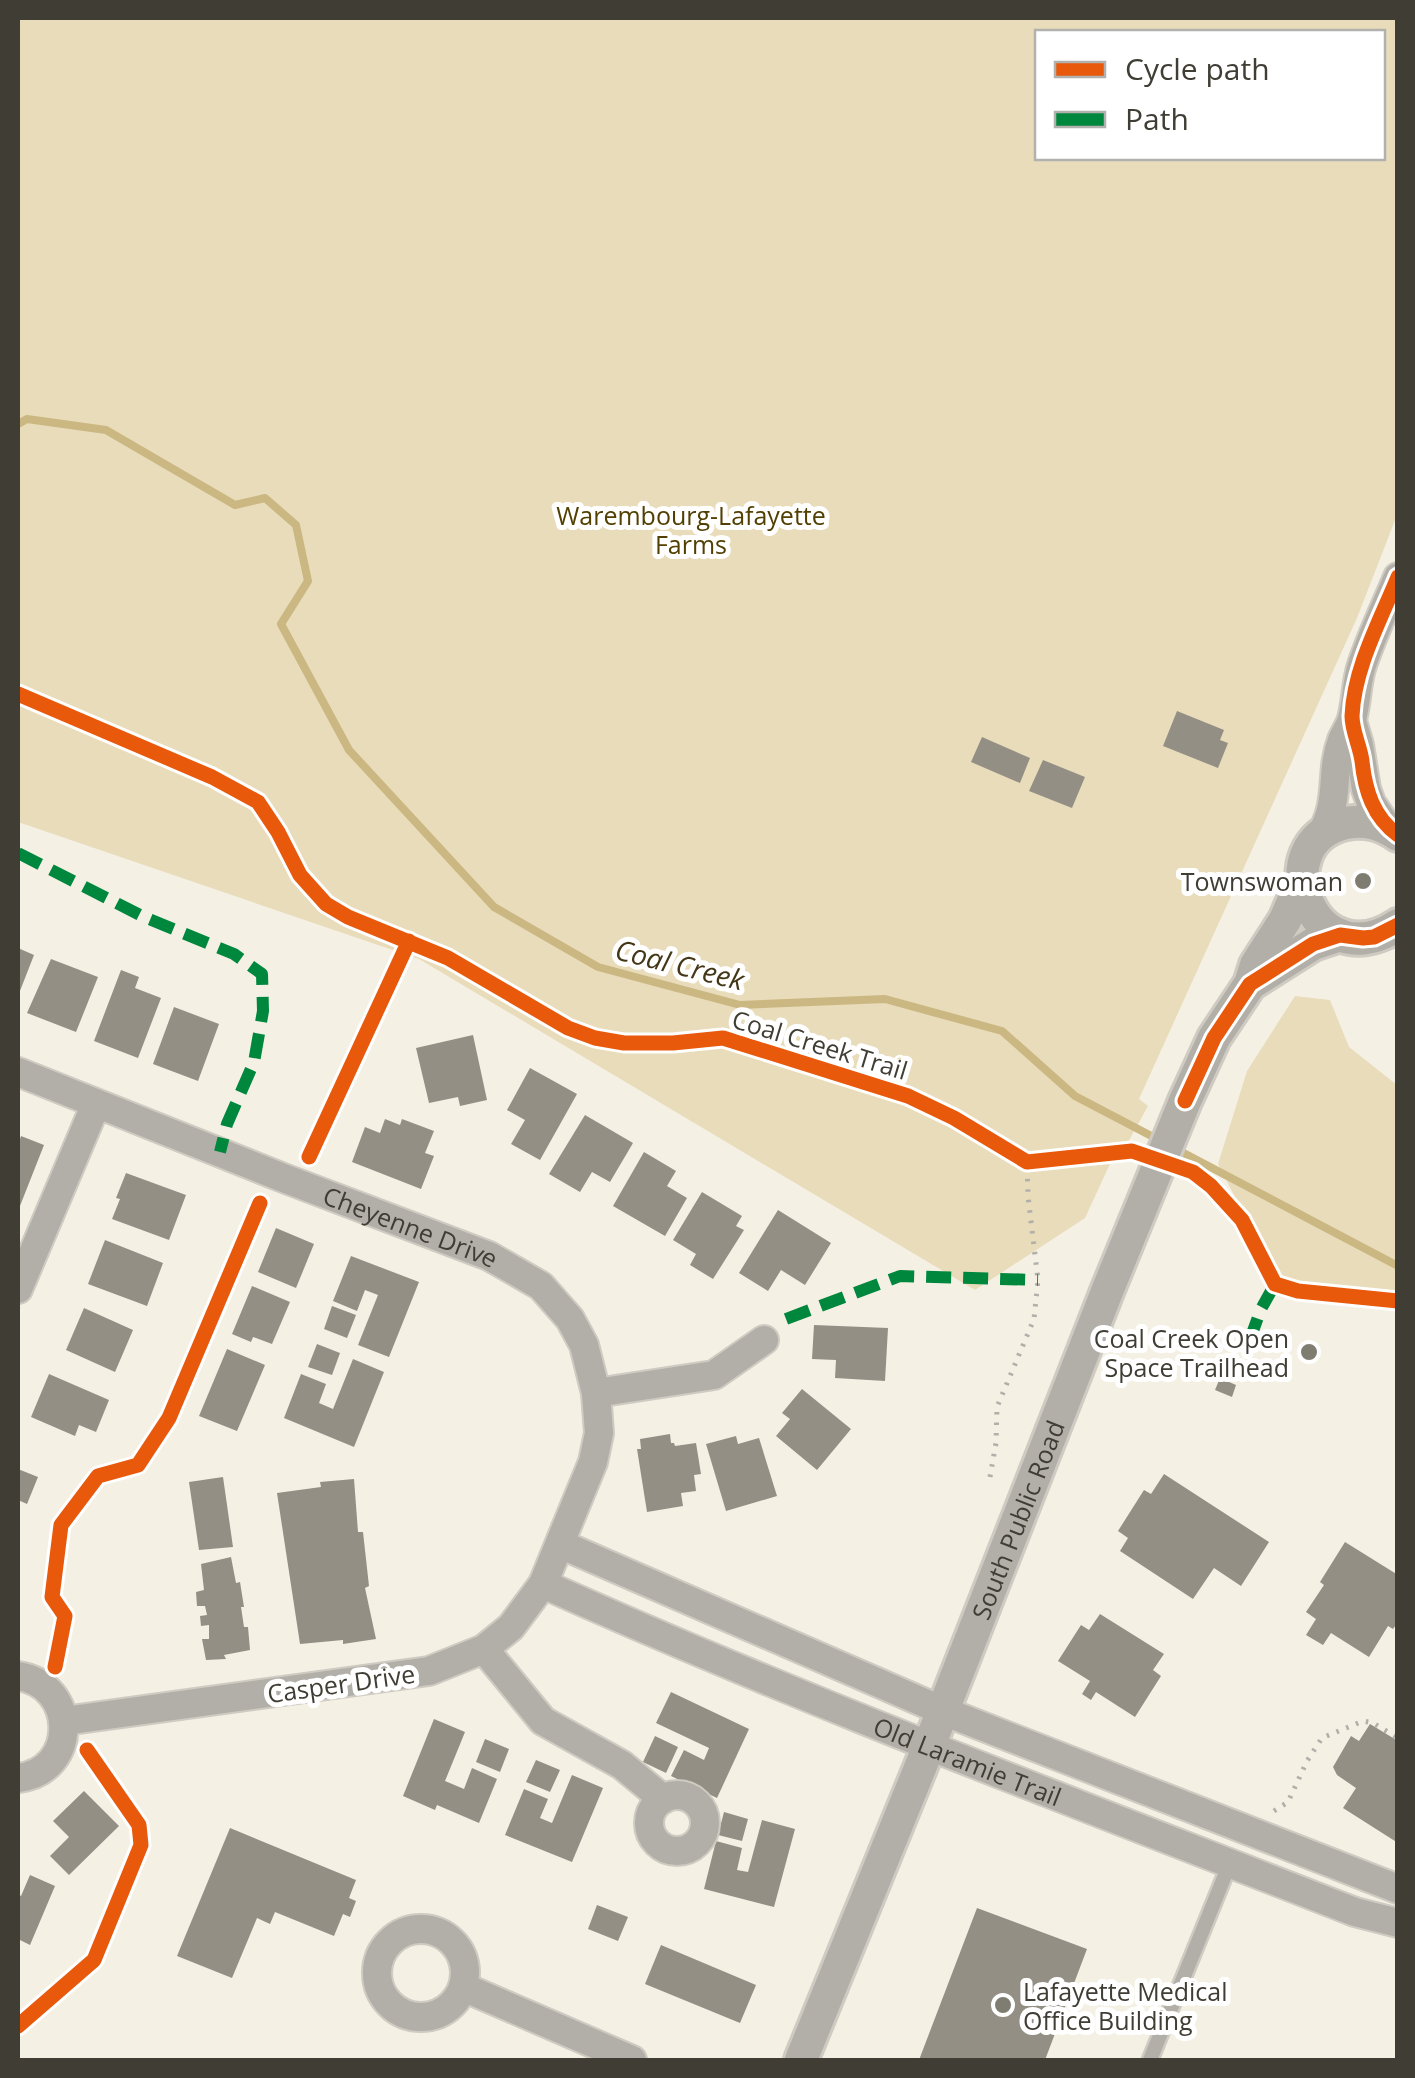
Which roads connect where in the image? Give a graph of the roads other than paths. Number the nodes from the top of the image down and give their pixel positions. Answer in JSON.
{"nodes":[{"id":1,"x":1398,"y":577,"type":"edge"},
{"id":2,"x":1352,"y":721,"type":"junction"},
{"id":3,"x":1393,"y":832,"type":"edge"},
{"id":4,"x":1319,"y":838,"type":"junction"},
{"id":5,"x":1302,"y":880,"type":"junction"},
{"id":6,"x":1398,"y":925,"type":"edge"},
{"id":7,"x":1340,"y":935,"type":"junction"},
{"id":8,"x":1250,"y":984,"type":"junction"},
{"id":9,"x":18,"y":1072,"type":"edge"},
{"id":10,"x":96,"y":1104,"type":"junction"},
{"id":11,"x":18,"y":1289,"type":"edge"},
{"id":12,"x":764,"y":1340,"type":"dead end"},
{"id":13,"x":596,"y":1393,"type":"junction"},
{"id":14,"x":560,"y":1544,"type":"junction"},
{"id":15,"x":544,"y":1584,"type":"junction"},
{"id":16,"x":484,"y":1649,"type":"junction"},
{"id":17,"x":18,"y":1676,"type":"edge"},
{"id":18,"x":942,"y":1711,"type":"junction"},
{"id":19,"x":64,"y":1720,"type":"junction"},
{"id":20,"x":928,"y":1746,"type":"junction"},
{"id":21,"x":18,"y":1778,"type":"edge"},
{"id":22,"x":664,"y":1800,"type":"dead end"},
{"id":23,"x":1230,"y":1863,"type":"junction"},
{"id":24,"x":1398,"y":1888,"type":"edge"},
{"id":25,"x":1398,"y":1923,"type":"edge"},
{"id":26,"x":463,"y":1987,"type":"dead end"},
{"id":27,"x":632,"y":2060,"type":"edge"},
{"id":28,"x":800,"y":2060,"type":"edge"},
{"id":29,"x":1150,"y":2060,"type":"edge"}],
"edges":[{"from":1,"to":2,"type":"street"},
{"from":2,"to":3,"type":"street"},
{"from":2,"to":4,"type":"street"},
{"from":3,"to":4,"type":"street"},
{"from":4,"to":5,"type":"street","name":"South Public Road"},
{"from":5,"to":7,"type":"street"},
{"from":5,"to":8,"type":"street","name":"South Public Road"},
{"from":6,"to":7,"type":"street","name":"South Public Road"},
{"from":7,"to":8,"type":"street","name":"South Public Road"},
{"from":8,"to":18,"type":"street","name":"South Public Road"},
{"from":9,"to":10,"type":"street","name":"Cheyenne Drive"},
{"from":10,"to":11,"type":"street"},
{"from":10,"to":13,"type":"street","name":"Cheyenne Drive"},
{"from":12,"to":13,"type":"street"},
{"from":13,"to":14,"type":"street","name":"Cheyenne Drive"},
{"from":14,"to":15,"type":"street","name":"Casper Drive"},
{"from":14,"to":18,"type":"street","name":"Old Laramie Trail"},
{"from":15,"to":16,"type":"street","name":"Casper Drive"},
{"from":15,"to":20,"type":"street","name":"Old Laramie Trail"},
{"from":16,"to":19,"type":"street","name":"Casper Drive"},
{"from":16,"to":22,"type":"street"},
{"from":17,"to":19,"type":"street"},
{"from":18,"to":20,"type":"street","name":"South Public Road"},
{"from":18,"to":24,"type":"street","name":"Old Laramie Trail"},
{"from":19,"to":21,"type":"street"},
{"from":20,"to":23,"type":"street","name":"Old Laramie Trail"},
{"from":20,"to":28,"type":"street","name":"South Public Road"},
{"from":23,"to":25,"type":"street","name":"Old Laramie Trail"},
{"from":23,"to":29,"type":"lane"},
{"from":26,"to":27,"type":"street"}]}
